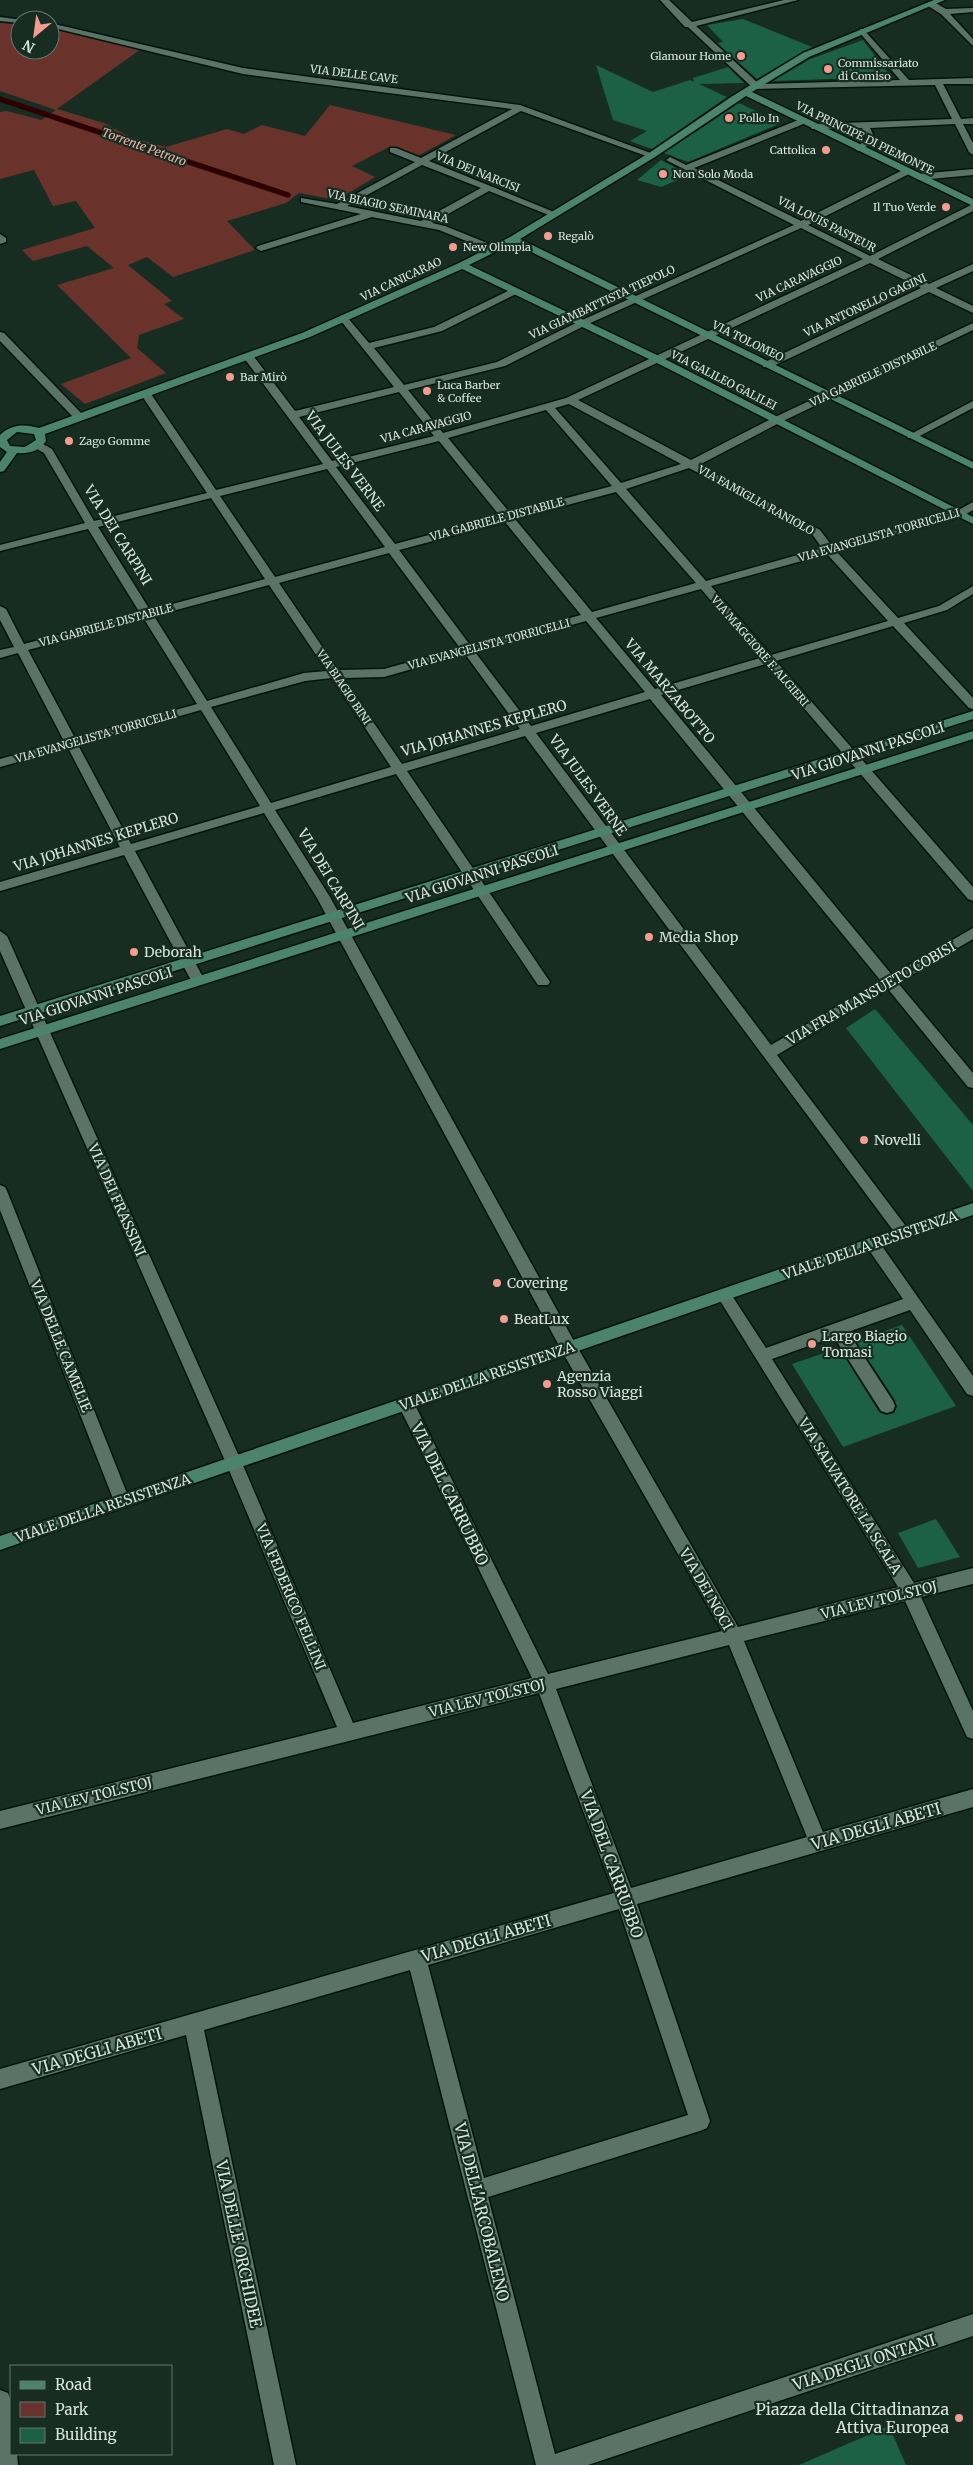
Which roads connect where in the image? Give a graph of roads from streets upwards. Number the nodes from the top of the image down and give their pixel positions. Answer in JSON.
{"nodes":[{"id":1,"x":664,"y":0,"type":"edge"},
{"id":2,"x":791,"y":0,"type":"edge"},
{"id":3,"x":941,"y":0,"type":"edge"},
{"id":4,"x":931,"y":4,"type":"junction"},
{"id":5,"x":973,"y":10,"type":"edge"},
{"id":6,"x":944,"y":12,"type":"junction"},
{"id":7,"x":688,"y":25,"type":"junction"},
{"id":8,"x":60,"y":27,"type":"edge"},
{"id":9,"x":863,"y":31,"type":"junction"},
{"id":10,"x":972,"y":42,"type":"edge"},
{"id":11,"x":973,"y":81,"type":"edge"},
{"id":12,"x":906,"y":82,"type":"junction"},
{"id":13,"x":938,"y":82,"type":"junction"},
{"id":14,"x":757,"y":87,"type":"junction"},
{"id":15,"x":747,"y":93,"type":"junction"},
{"id":16,"x":520,"y":108,"type":"junction"},
{"id":17,"x":803,"y":121,"type":"junction"},
{"id":18,"x":959,"y":121,"type":"junction"},
{"id":19,"x":973,"y":121,"type":"edge"},
{"id":20,"x":865,"y":125,"type":"junction"},
{"id":21,"x":815,"y":126,"type":"junction"},
{"id":22,"x":858,"y":148,"type":"junction"},
{"id":23,"x":394,"y":150,"type":"dead end"},
{"id":24,"x":973,"y":152,"type":"edge"},
{"id":25,"x":652,"y":155,"type":"junction"},
{"id":26,"x":670,"y":160,"type":"dead end"},
{"id":27,"x":424,"y":162,"type":"junction"},
{"id":28,"x":686,"y":168,"type":"junction"},
{"id":29,"x":908,"y":172,"type":"junction"},
{"id":30,"x":973,"y":172,"type":"edge"},
{"id":31,"x":919,"y":176,"type":"junction"},
{"id":32,"x":488,"y":188,"type":"junction"},
{"id":33,"x":304,"y":200,"type":"dead end"},
{"id":34,"x":973,"y":203,"type":"edge"},
{"id":35,"x":338,"y":207,"type":"junction"},
{"id":36,"x":973,"y":207,"type":"edge"},
{"id":37,"x":372,"y":214,"type":"junction"},
{"id":38,"x":554,"y":214,"type":"junction"},
{"id":39,"x":423,"y":224,"type":"junction"},
{"id":40,"x":803,"y":224,"type":"junction"},
{"id":41,"x":0,"y":237,"type":"edge"},
{"id":42,"x":513,"y":239,"type":"junction"},
{"id":43,"x":0,"y":241,"type":"edge"},
{"id":44,"x":261,"y":248,"type":"dead end"},
{"id":45,"x":494,"y":249,"type":"junction"},
{"id":46,"x":871,"y":259,"type":"junction"},
{"id":47,"x":462,"y":265,"type":"junction"},
{"id":48,"x":973,"y":267,"type":"edge"},
{"id":49,"x":929,"y":288,"type":"junction"},
{"id":50,"x":516,"y":290,"type":"junction"},
{"id":51,"x":637,"y":299,"type":"junction"},
{"id":52,"x":973,"y":310,"type":"edge"},
{"id":53,"x":344,"y":319,"type":"junction"},
{"id":54,"x":583,"y":323,"type":"junction"},
{"id":55,"x":973,"y":326,"type":"edge"},
{"id":56,"x":0,"y":335,"type":"edge"},
{"id":57,"x":709,"y":336,"type":"junction"},
{"id":58,"x":367,"y":347,"type":"junction"},
{"id":59,"x":248,"y":356,"type":"junction"},
{"id":60,"x":657,"y":359,"type":"junction"},
{"id":61,"x":767,"y":365,"type":"junction"},
{"id":62,"x":401,"y":388,"type":"junction"},
{"id":63,"x":145,"y":393,"type":"junction"},
{"id":64,"x":829,"y":395,"type":"junction"},
{"id":65,"x":570,"y":400,"type":"junction"},
{"id":66,"x":973,"y":404,"type":"edge"},
{"id":67,"x":548,"y":406,"type":"junction"},
{"id":68,"x":292,"y":415,"type":"junction"},
{"id":69,"x":78,"y":416,"type":"junction"},
{"id":70,"x":775,"y":420,"type":"junction"},
{"id":71,"x":2,"y":435,"type":"edge"},
{"id":72,"x":912,"y":436,"type":"junction"},
{"id":73,"x":441,"y":437,"type":"junction"},
{"id":74,"x":38,"y":439,"type":"junction"},
{"id":75,"x":14,"y":450,"type":"junction"},
{"id":76,"x":692,"y":464,"type":"junction"},
{"id":77,"x":328,"y":466,"type":"junction"},
{"id":78,"x":973,"y":466,"type":"edge"},
{"id":79,"x":0,"y":469,"type":"edge"},
{"id":80,"x":617,"y":488,"type":"junction"},
{"id":81,"x":214,"y":494,"type":"junction"},
{"id":82,"x":973,"y":505,"type":"edge"},
{"id":83,"x":959,"y":514,"type":"junction"},
{"id":84,"x":508,"y":517,"type":"junction"},
{"id":85,"x":973,"y":521,"type":"edge"},
{"id":86,"x":92,"y":525,"type":"junction"},
{"id":87,"x":391,"y":547,"type":"junction"},
{"id":88,"x":0,"y":548,"type":"edge"},
{"id":89,"x":829,"y":550,"type":"junction"},
{"id":90,"x":272,"y":580,"type":"junction"},
{"id":91,"x":703,"y":585,"type":"junction"},
{"id":92,"x":973,"y":589,"type":"edge"},
{"id":93,"x":0,"y":609,"type":"edge"},
{"id":94,"x":148,"y":614,"type":"junction"},
{"id":95,"x":589,"y":617,"type":"junction"},
{"id":96,"x":896,"y":622,"type":"junction"},
{"id":97,"x":21,"y":648,"type":"junction"},
{"id":98,"x":467,"y":650,"type":"junction"},
{"id":99,"x":0,"y":654,"type":"edge"},
{"id":100,"x":769,"y":660,"type":"junction"},
{"id":101,"x":335,"y":674,"type":"junction"},
{"id":102,"x":653,"y":694,"type":"junction"},
{"id":103,"x":973,"y":705,"type":"edge"},
{"id":104,"x":204,"y":706,"type":"junction"},
{"id":105,"x":973,"y":715,"type":"edge"},
{"id":106,"x":529,"y":731,"type":"junction"},
{"id":107,"x":973,"y":735,"type":"edge"},
{"id":108,"x":72,"y":743,"type":"junction"},
{"id":109,"x":850,"y":754,"type":"junction"},
{"id":110,"x":0,"y":763,"type":"edge"},
{"id":111,"x":399,"y":768,"type":"junction"},
{"id":112,"x":863,"y":770,"type":"junction"},
{"id":113,"x":732,"y":791,"type":"junction"},
{"id":114,"x":268,"y":806,"type":"junction"},
{"id":115,"x":746,"y":807,"type":"junction"},
{"id":116,"x":603,"y":832,"type":"junction"},
{"id":117,"x":128,"y":848,"type":"junction"},
{"id":118,"x":616,"y":848,"type":"junction"},
{"id":119,"x":470,"y":873,"type":"junction"},
{"id":120,"x":0,"y":887,"type":"edge"},
{"id":121,"x":482,"y":891,"type":"junction"},
{"id":122,"x":973,"y":896,"type":"edge"},
{"id":123,"x":334,"y":916,"type":"junction"},
{"id":124,"x":973,"y":933,"type":"edge"},
{"id":125,"x":345,"y":934,"type":"junction"},
{"id":126,"x":0,"y":936,"type":"edge"},
{"id":127,"x":188,"y":962,"type":"junction"},
{"id":128,"x":198,"y":981,"type":"junction"},
{"id":129,"x":543,"y":982,"type":"dead end"},
{"id":130,"x":890,"y":982,"type":"junction"},
{"id":131,"x":33,"y":1011,"type":"junction"},
{"id":132,"x":0,"y":1021,"type":"edge"},
{"id":133,"x":42,"y":1030,"type":"junction"},
{"id":134,"x":0,"y":1044,"type":"edge"},
{"id":135,"x":769,"y":1053,"type":"junction"},
{"id":136,"x":973,"y":1083,"type":"edge"},
{"id":137,"x":0,"y":1191,"type":"edge"},
{"id":138,"x":973,"y":1209,"type":"edge"},
{"id":139,"x":903,"y":1233,"type":"junction"},
{"id":140,"x":872,"y":1243,"type":"junction"},
{"id":141,"x":724,"y":1295,"type":"junction"},
{"id":142,"x":913,"y":1302,"type":"junction"},
{"id":143,"x":838,"y":1329,"type":"junction"},
{"id":144,"x":569,"y":1348,"type":"junction"},
{"id":145,"x":762,"y":1356,"type":"junction"},
{"id":146,"x":973,"y":1389,"type":"edge"},
{"id":147,"x":406,"y":1404,"type":"junction"},
{"id":148,"x":887,"y":1406,"type":"dead end"},
{"id":149,"x":234,"y":1463,"type":"junction"},
{"id":150,"x":122,"y":1501,"type":"junction"},
{"id":151,"x":0,"y":1543,"type":"edge"},
{"id":152,"x":973,"y":1576,"type":"edge"},
{"id":153,"x":910,"y":1592,"type":"junction"},
{"id":154,"x":733,"y":1636,"type":"junction"},
{"id":155,"x":543,"y":1684,"type":"junction"},
{"id":156,"x":348,"y":1732,"type":"junction"},
{"id":157,"x":973,"y":1732,"type":"edge"},
{"id":158,"x":973,"y":1798,"type":"edge"},
{"id":159,"x":0,"y":1820,"type":"edge"},
{"id":160,"x":818,"y":1842,"type":"junction"},
{"id":161,"x":625,"y":1898,"type":"junction"},
{"id":162,"x":417,"y":1958,"type":"junction"},
{"id":163,"x":193,"y":2023,"type":"junction"},
{"id":164,"x":0,"y":2079,"type":"edge"},
{"id":165,"x":476,"y":2191,"type":"junction"},
{"id":166,"x":973,"y":2326,"type":"edge"},
{"id":167,"x":0,"y":2401,"type":"edge"},
{"id":168,"x":7,"y":2465,"type":"edge"},
{"id":169,"x":285,"y":2465,"type":"edge"},
{"id":170,"x":547,"y":2465,"type":"edge"},
{"id":171,"x":555,"y":2465,"type":"edge"}],
"edges":[{"from":1,"to":7,"type":"street"},
{"from":2,"to":7,"type":"street"},
{"from":3,"to":4,"type":"street","name":"VIA CANICARAO"},
{"from":4,"to":6,"type":"street"},
{"from":4,"to":9,"type":"street","name":"VIA CANICARAO"},
{"from":5,"to":6,"type":"street"},
{"from":6,"to":10,"type":"street"},
{"from":7,"to":14,"type":"street"},
{"from":8,"to":16,"type":"street","name":"VIA DELLE CAVE"},
{"from":9,"to":12,"type":"street"},
{"from":9,"to":14,"type":"street","name":"VIA CANICARAO"},
{"from":11,"to":13,"type":"street"},
{"from":12,"to":13,"type":"street"},
{"from":12,"to":14,"type":"street"},
{"from":13,"to":18,"type":"street"},
{"from":14,"to":15,"type":"street","name":"VIA CANICARAO"},
{"from":15,"to":17,"type":"street","name":"VIA PRINCIPE DI PIEMONTE"},
{"from":15,"to":25,"type":"street","name":"VIA CANICARAO"},
{"from":16,"to":25,"type":"street","name":"VIA DELLE CAVE"},
{"from":16,"to":27,"type":"street"},
{"from":17,"to":21,"type":"street","name":"VIA PRINCIPE DI PIEMONTE"},
{"from":17,"to":28,"type":"street"},
{"from":18,"to":19,"type":"street"},
{"from":18,"to":20,"type":"street"},
{"from":18,"to":24,"type":"street"},
{"from":20,"to":21,"type":"street"},
{"from":20,"to":22,"type":"street"},
{"from":21,"to":22,"type":"street","name":"VIA PRINCIPE DI PIEMONTE"},
{"from":22,"to":29,"type":"street","name":"VIA PRINCIPE DI PIEMONTE"},
{"from":23,"to":27,"type":"street","name":"VIA DEI NARCISI"},
{"from":25,"to":38,"type":"street","name":"VIA CANICARAO"},
{"from":26,"to":28,"type":"street","name":"VIA LOUIS PASTEUR"},
{"from":27,"to":32,"type":"street","name":"VIA DEI NARCISI"},
{"from":27,"to":35,"type":"street"},
{"from":28,"to":40,"type":"street","name":"VIA LOUIS PASTEUR"},
{"from":29,"to":31,"type":"street","name":"VIA PRINCIPE DI PIEMONTE"},
{"from":29,"to":40,"type":"street","name":"VIA GIAMBATTISTA TIEPOLO"},
{"from":30,"to":31,"type":"street"},
{"from":31,"to":34,"type":"street","name":"VIA PRINCIPE DI PIEMONTE"},
{"from":32,"to":38,"type":"street","name":"VIA DEI NARCISI"},
{"from":32,"to":39,"type":"street"},
{"from":33,"to":35,"type":"street","name":"VIA BIAGIO SEMINARA"},
{"from":35,"to":37,"type":"street","name":"VIA BIAGIO SEMINARA"},
{"from":36,"to":46,"type":"street","name":"VIA CARAVAGGIO"},
{"from":37,"to":39,"type":"street","name":"VIA BIAGIO SEMINARA"},
{"from":37,"to":44,"type":"street"},
{"from":38,"to":42,"type":"street","name":"VIA CANICARAO"},
{"from":39,"to":45,"type":"street","name":"VIA BIAGIO SEMINARA"},
{"from":40,"to":46,"type":"street","name":"VIA LOUIS PASTEUR"},
{"from":40,"to":51,"type":"street","name":"VIA GIAMBATTISTA TIEPOLO"},
{"from":41,"to":43,"type":"street"},
{"from":42,"to":45,"type":"street","name":"VIA CANICARAO"},
{"from":42,"to":51,"type":"street","name":"VIA TOLOMEO"},
{"from":45,"to":47,"type":"street","name":"VIA CANICARAO"},
{"from":46,"to":49,"type":"street","name":"VIA LOUIS PASTEUR"},
{"from":46,"to":57,"type":"street","name":"VIA CARAVAGGIO"},
{"from":47,"to":50,"type":"street","name":"VIA GALILEO GALILEI"},
{"from":47,"to":53,"type":"street","name":"VIA CANICARAO"},
{"from":48,"to":49,"type":"street","name":"VIA ANTONELLO GAGINI"},
{"from":49,"to":52,"type":"street","name":"VIA LOUIS PASTEUR"},
{"from":49,"to":61,"type":"street","name":"VIA ANTONELLO GAGINI"},
{"from":50,"to":54,"type":"street","name":"VIA GALILEO GALILEI"},
{"from":50,"to":58,"type":"street"},
{"from":51,"to":54,"type":"street","name":"VIA GIAMBATTISTA TIEPOLO"},
{"from":51,"to":57,"type":"street","name":"VIA TOLOMEO"},
{"from":53,"to":58,"type":"street","name":"VIA MARZABOTTO"},
{"from":53,"to":59,"type":"street","name":"VIA CANICARAO"},
{"from":54,"to":60,"type":"street","name":"VIA GALILEO GALILEI"},
{"from":54,"to":62,"type":"street","name":"VIA GIAMBATTISTA TIEPOLO"},
{"from":55,"to":64,"type":"street","name":"VIA GABRIELE DISTABILE"},
{"from":56,"to":69,"type":"street"},
{"from":57,"to":60,"type":"street","name":"VIA CARAVAGGIO"},
{"from":57,"to":61,"type":"street","name":"VIA TOLOMEO"},
{"from":58,"to":62,"type":"street","name":"VIA MARZABOTTO"},
{"from":59,"to":63,"type":"street","name":"VIA CANICARAO"},
{"from":59,"to":68,"type":"street","name":"VIA JULES VERNE"},
{"from":60,"to":65,"type":"street","name":"VIA CARAVAGGIO"},
{"from":60,"to":70,"type":"street","name":"VIA GALILEO GALILEI"},
{"from":61,"to":64,"type":"street","name":"VIA TOLOMEO"},
{"from":62,"to":68,"type":"street","name":"VIA GIAMBATTISTA TIEPOLO"},
{"from":62,"to":73,"type":"street","name":"VIA MARZABOTTO"},
{"from":63,"to":69,"type":"street","name":"VIA CANICARAO"},
{"from":63,"to":81,"type":"street","name":"VIA BIAGIO BINI"},
{"from":64,"to":70,"type":"street","name":"VIA GABRIELE DISTABILE"},
{"from":64,"to":72,"type":"street","name":"VIA TOLOMEO"},
{"from":65,"to":67,"type":"street","name":"VIA CARAVAGGIO"},
{"from":65,"to":76,"type":"street","name":"VIA FAMIGLIA RANIOLO"},
{"from":66,"to":72,"type":"street"},
{"from":67,"to":73,"type":"street","name":"VIA CARAVAGGIO"},
{"from":67,"to":80,"type":"street","name":"VIA MAGGIORE F. ALGIERI"},
{"from":68,"to":77,"type":"street","name":"VIA JULES VERNE"},
{"from":69,"to":74,"type":"street","name":"VIA CANICARAO"},
{"from":70,"to":76,"type":"street","name":"VIA GABRIELE DISTABILE"},
{"from":70,"to":83,"type":"street","name":"VIA GALILEO GALILEI"},
{"from":71,"to":74,"type":"street"},
{"from":71,"to":75,"type":"street"},
{"from":72,"to":78,"type":"street","name":"VIA TOLOMEO"},
{"from":73,"to":77,"type":"street","name":"VIA CARAVAGGIO"},
{"from":73,"to":84,"type":"street","name":"VIA MARZABOTTO"},
{"from":74,"to":75,"type":"street","name":"VIA CANICARAO"},
{"from":74,"to":86,"type":"street","name":"VIA DEI CARPINI"},
{"from":75,"to":79,"type":"street"},
{"from":76,"to":80,"type":"street","name":"VIA GABRIELE DISTABILE"},
{"from":76,"to":89,"type":"street","name":"VIA FAMIGLIA RANIOLO"},
{"from":77,"to":81,"type":"street","name":"VIA CARAVAGGIO"},
{"from":77,"to":87,"type":"street","name":"VIA JULES VERNE"},
{"from":80,"to":84,"type":"street","name":"VIA GABRIELE DISTABILE"},
{"from":80,"to":91,"type":"street","name":"VIA MAGGIORE F. ALGIERI"},
{"from":81,"to":86,"type":"street","name":"VIA CARAVAGGIO"},
{"from":81,"to":90,"type":"street","name":"VIA BIAGIO BINI"},
{"from":82,"to":83,"type":"street","name":"VIA EVANGELISTA TORRICELLI"},
{"from":83,"to":85,"type":"street","name":"VIA GALILEO GALILEI"},
{"from":83,"to":89,"type":"street","name":"VIA EVANGELISTA TORRICELLI"},
{"from":84,"to":87,"type":"street","name":"VIA GABRIELE DISTABILE"},
{"from":84,"to":95,"type":"street","name":"VIA MARZABOTTO"},
{"from":86,"to":88,"type":"street","name":"VIA CARAVAGGIO"},
{"from":86,"to":94,"type":"street","name":"VIA DEI CARPINI"},
{"from":87,"to":90,"type":"street","name":"VIA GABRIELE DISTABILE"},
{"from":87,"to":98,"type":"street","name":"VIA JULES VERNE"},
{"from":89,"to":91,"type":"street","name":"VIA EVANGELISTA TORRICELLI"},
{"from":89,"to":96,"type":"street","name":"VIA FAMIGLIA RANIOLO"},
{"from":90,"to":94,"type":"street","name":"VIA GABRIELE DISTABILE"},
{"from":90,"to":101,"type":"street","name":"VIA BIAGIO BINI"},
{"from":91,"to":95,"type":"street","name":"VIA EVANGELISTA TORRICELLI"},
{"from":91,"to":100,"type":"street","name":"VIA MAGGIORE F. ALGIERI"},
{"from":92,"to":96,"type":"street","name":"VIA JOHANNES KEPLERO"},
{"from":93,"to":97,"type":"street"},
{"from":94,"to":97,"type":"street","name":"VIA GABRIELE DISTABILE"},
{"from":94,"to":104,"type":"street","name":"VIA DEI CARPINI"},
{"from":95,"to":98,"type":"street","name":"VIA EVANGELISTA TORRICELLI"},
{"from":95,"to":102,"type":"street","name":"VIA MARZABOTTO"},
{"from":96,"to":100,"type":"street","name":"VIA JOHANNES KEPLERO"},
{"from":96,"to":103,"type":"street","name":"VIA FAMIGLIA RANIOLO"},
{"from":97,"to":99,"type":"street","name":"VIA GABRIELE DISTABILE"},
{"from":97,"to":108,"type":"street"},
{"from":98,"to":101,"type":"street","name":"VIA EVANGELISTA TORRICELLI"},
{"from":98,"to":106,"type":"street","name":"VIA JULES VERNE"},
{"from":100,"to":102,"type":"street","name":"VIA JOHANNES KEPLERO"},
{"from":100,"to":109,"type":"street","name":"VIA MAGGIORE F. ALGIERI"},
{"from":101,"to":104,"type":"street","name":"VIA EVANGELISTA TORRICELLI"},
{"from":101,"to":111,"type":"street","name":"VIA BIAGIO BINI"},
{"from":102,"to":106,"type":"street","name":"VIA JOHANNES KEPLERO"},
{"from":102,"to":113,"type":"street","name":"VIA MARZABOTTO"},
{"from":104,"to":108,"type":"street","name":"VIA EVANGELISTA TORRICELLI"},
{"from":104,"to":114,"type":"street","name":"VIA DEI CARPINI"},
{"from":105,"to":109,"type":"street","name":"VIA GIOVANNI PASCOLI"},
{"from":106,"to":111,"type":"street","name":"VIA JOHANNES KEPLERO"},
{"from":106,"to":116,"type":"street","name":"VIA JULES VERNE"},
{"from":107,"to":112,"type":"street","name":"VIA GIOVANNI PASCOLI"},
{"from":108,"to":110,"type":"street","name":"VIA EVANGELISTA TORRICELLI"},
{"from":108,"to":117,"type":"street"},
{"from":109,"to":112,"type":"street","name":"VIA MAGGIORE F. ALGIERI"},
{"from":109,"to":113,"type":"street","name":"VIA GIOVANNI PASCOLI"},
{"from":111,"to":114,"type":"street","name":"VIA JOHANNES KEPLERO"},
{"from":111,"to":119,"type":"street","name":"VIA BIAGIO BINI"},
{"from":112,"to":115,"type":"street","name":"VIA GIOVANNI PASCOLI"},
{"from":112,"to":122,"type":"street","name":"VIA MAGGIORE F. ALGIERI"},
{"from":113,"to":115,"type":"street","name":"VIA MARZABOTTO"},
{"from":113,"to":116,"type":"street","name":"VIA GIOVANNI PASCOLI"},
{"from":114,"to":117,"type":"street","name":"VIA JOHANNES KEPLERO"},
{"from":114,"to":123,"type":"street","name":"VIA DEI CARPINI"},
{"from":115,"to":118,"type":"street","name":"VIA GIOVANNI PASCOLI"},
{"from":115,"to":130,"type":"street","name":"VIA MARZABOTTO"},
{"from":116,"to":118,"type":"street","name":"VIA JULES VERNE"},
{"from":116,"to":119,"type":"street","name":"VIA GIOVANNI PASCOLI"},
{"from":117,"to":120,"type":"street","name":"VIA JOHANNES KEPLERO"},
{"from":117,"to":127,"type":"street"},
{"from":118,"to":121,"type":"street","name":"VIA GIOVANNI PASCOLI"},
{"from":118,"to":135,"type":"street","name":"VIA JULES VERNE"},
{"from":119,"to":121,"type":"street","name":"VIA BIAGIO BINI"},
{"from":119,"to":123,"type":"street","name":"VIA GIOVANNI PASCOLI"},
{"from":121,"to":125,"type":"street","name":"VIA GIOVANNI PASCOLI"},
{"from":121,"to":129,"type":"street","name":"VIA BIAGIO BINI"},
{"from":123,"to":125,"type":"street","name":"VIA DEI CARPINI"},
{"from":123,"to":127,"type":"street","name":"VIA GIOVANNI PASCOLI"},
{"from":124,"to":130,"type":"street","name":"VIA FRA MANSUETO COBISI"},
{"from":125,"to":128,"type":"street","name":"VIA GIOVANNI PASCOLI"},
{"from":125,"to":144,"type":"street","name":"VIA DEI CARPINI"},
{"from":126,"to":131,"type":"street","name":"VIA DEI FRASSINI"},
{"from":127,"to":128,"type":"street"},
{"from":127,"to":131,"type":"street","name":"VIA GIOVANNI PASCOLI"},
{"from":128,"to":133,"type":"street","name":"VIA GIOVANNI PASCOLI"},
{"from":130,"to":135,"type":"street","name":"VIA FRA MANSUETO COBISI"},
{"from":130,"to":136,"type":"street","name":"VIA MARZABOTTO"},
{"from":131,"to":132,"type":"street","name":"VIA GIOVANNI PASCOLI"},
{"from":131,"to":133,"type":"street","name":"VIA DEI FRASSINI"},
{"from":133,"to":134,"type":"street","name":"VIA GIOVANNI PASCOLI"},
{"from":133,"to":149,"type":"street","name":"VIA DEI FRASSINI"},
{"from":135,"to":139,"type":"street","name":"VIA JULES VERNE"},
{"from":137,"to":150,"type":"street","name":"VIA DELLE CAMELIE"},
{"from":138,"to":139,"type":"street","name":"VIALE DELLA RESISTENZA"},
{"from":139,"to":140,"type":"street","name":"VIALE DELLA RESISTENZA"},
{"from":140,"to":141,"type":"street","name":"VIALE DELLA RESISTENZA"},
{"from":140,"to":142,"type":"street"},
{"from":141,"to":144,"type":"street","name":"VIALE DELLA RESISTENZA"},
{"from":141,"to":145,"type":"street","name":"VIA SALVATORE LA SCALA"},
{"from":142,"to":143,"type":"street"},
{"from":142,"to":146,"type":"street"},
{"from":143,"to":145,"type":"street"},
{"from":143,"to":148,"type":"street"},
{"from":144,"to":147,"type":"street","name":"VIALE DELLA RESISTENZA"},
{"from":144,"to":154,"type":"street","name":"VIA DEI NOCI"},
{"from":145,"to":153,"type":"street","name":"VIA SALVATORE LA SCALA"},
{"from":147,"to":149,"type":"street","name":"VIALE DELLA RESISTENZA"},
{"from":147,"to":155,"type":"street","name":"VIA DEL CARRUBBO"},
{"from":149,"to":150,"type":"street","name":"VIALE DELLA RESISTENZA"},
{"from":149,"to":156,"type":"street","name":"VIA FEDERICO FELLINI"},
{"from":150,"to":151,"type":"street","name":"VIALE DELLA RESISTENZA"},
{"from":152,"to":153,"type":"street","name":"VIA LEV TOLSTOJ"},
{"from":153,"to":154,"type":"street","name":"VIA LEV TOLSTOJ"},
{"from":153,"to":157,"type":"street","name":"VIA SALVATORE LA SCALA"},
{"from":154,"to":155,"type":"street","name":"VIA LEV TOLSTOJ"},
{"from":154,"to":160,"type":"street","name":"VIA DEI NOCI"},
{"from":155,"to":156,"type":"street","name":"VIA LEV TOLSTOJ"},
{"from":155,"to":161,"type":"street","name":"VIA DEL CARRUBBO"},
{"from":156,"to":159,"type":"street","name":"VIA LEV TOLSTOJ"},
{"from":158,"to":160,"type":"street","name":"VIA DEGLI ABETI"},
{"from":160,"to":161,"type":"street","name":"VIA DEGLI ABETI"},
{"from":161,"to":162,"type":"street","name":"VIA DEGLI ABETI"},
{"from":161,"to":165,"type":"street","name":"VIA DEL CARRUBBO"},
{"from":162,"to":163,"type":"street","name":"VIA DEGLI ABETI"},
{"from":162,"to":165,"type":"street","name":"VIA DELL'ARCOBALENO"},
{"from":163,"to":164,"type":"street","name":"VIA DEGLI ABETI"},
{"from":163,"to":169,"type":"street","name":"VIA DELLE ORCHIDEE"},
{"from":165,"to":170,"type":"street","name":"VIA DELL'ARCOBALENO"},
{"from":166,"to":171,"type":"street","name":"VIA DEGLI ONTANI"},
{"from":167,"to":168,"type":"street"}]}
